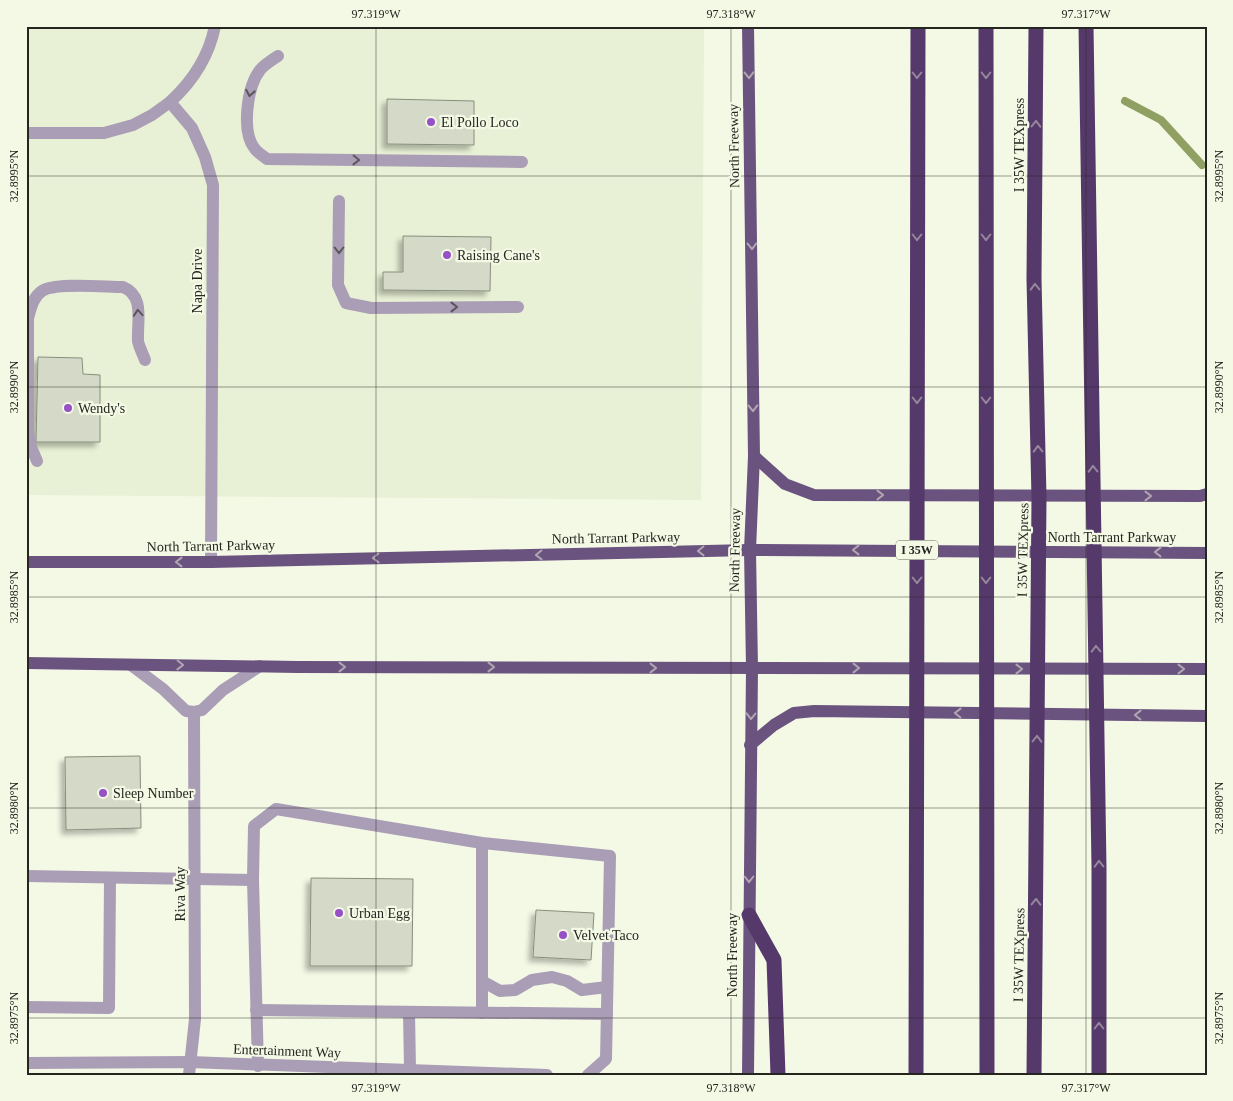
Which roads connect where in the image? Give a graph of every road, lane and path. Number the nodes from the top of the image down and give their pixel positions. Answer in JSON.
{"nodes":[{"id":1,"x":214,"y":26,"type":"edge"},
{"id":2,"x":748,"y":26,"type":"edge"},
{"id":3,"x":918,"y":26,"type":"edge"},
{"id":4,"x":986,"y":26,"type":"edge"},
{"id":5,"x":1036,"y":26,"type":"edge"},
{"id":6,"x":1086,"y":28,"type":"edge"},
{"id":7,"x":278,"y":56,"type":"dead end"},
{"id":8,"x":170,"y":102,"type":"junction"},
{"id":9,"x":26,"y":132,"type":"edge"},
{"id":10,"x":522,"y":162,"type":"dead end"},
{"id":11,"x":339,"y":201,"type":"dead end"},
{"id":12,"x":518,"y":307,"type":"dead end"},
{"id":13,"x":145,"y":360,"type":"dead end"},
{"id":14,"x":754,"y":456,"type":"junction"},
{"id":15,"x":37,"y":461,"type":"dead end"},
{"id":16,"x":1204,"y":495,"type":"edge"},
{"id":17,"x":750,"y":550,"type":"junction"},
{"id":18,"x":1207,"y":553,"type":"edge"},
{"id":19,"x":26,"y":562,"type":"edge"},
{"id":20,"x":211,"y":562,"type":"junction"},
{"id":21,"x":26,"y":663,"type":"edge"},
{"id":22,"x":131,"y":665,"type":"junction"},
{"id":23,"x":260,"y":666,"type":"junction"},
{"id":24,"x":752,"y":668,"type":"junction"},
{"id":25,"x":1207,"y":669,"type":"edge"},
{"id":26,"x":194,"y":712,"type":"junction"},
{"id":27,"x":1206,"y":716,"type":"edge"},
{"id":28,"x":750,"y":745,"type":"junction"},
{"id":29,"x":482,"y":843,"type":"junction"},
{"id":30,"x":26,"y":876,"type":"edge"},
{"id":31,"x":110,"y":878,"type":"junction"},
{"id":32,"x":195,"y":879,"type":"junction"},
{"id":33,"x":252,"y":880,"type":"junction"},
{"id":34,"x":749,"y":915,"type":"junction"},
{"id":35,"x":482,"y":981,"type":"junction"},
{"id":36,"x":607,"y":987,"type":"junction"},
{"id":37,"x":26,"y":1007,"type":"edge"},
{"id":38,"x":256,"y":1010,"type":"junction"},
{"id":39,"x":409,"y":1012,"type":"junction"},
{"id":40,"x":482,"y":1013,"type":"junction"},
{"id":41,"x":607,"y":1014,"type":"junction"},
{"id":42,"x":26,"y":1063,"type":"edge"},
{"id":43,"x":258,"y":1066,"type":"junction"},
{"id":44,"x":189,"y":1069,"type":"edge"},
{"id":45,"x":410,"y":1070,"type":"junction"},
{"id":46,"x":547,"y":1075,"type":"edge"},
{"id":47,"x":588,"y":1075,"type":"edge"},
{"id":48,"x":748,"y":1075,"type":"edge"},
{"id":49,"x":778,"y":1075,"type":"edge"},
{"id":50,"x":916,"y":1075,"type":"edge"},
{"id":51,"x":986,"y":1075,"type":"edge"},
{"id":52,"x":1034,"y":1075,"type":"edge"},
{"id":53,"x":1099,"y":1075,"type":"edge"}],
"edges":[{"from":1,"to":8,"type":"street"},
{"from":2,"to":14,"type":"main road","name":"North Freeway","one_way":true},
{"from":3,"to":50,"type":"highway","number":"I 35W","one_way":true},
{"from":4,"to":51,"type":"highway","one_way":true},
{"from":52,"to":5,"type":"highway","name":"I 35W TEXpress","one_way":true},
{"from":53,"to":6,"type":"highway","one_way":true},
{"from":7,"to":10,"type":"street","one_way":true},
{"from":8,"to":9,"type":"street"},
{"from":8,"to":20,"type":"street","name":"Napa Drive"},
{"from":11,"to":12,"type":"street","one_way":true},
{"from":13,"to":15,"type":"street","one_way":true},
{"from":14,"to":16,"type":"main road","one_way":true},
{"from":14,"to":17,"type":"main road","name":"North Freeway"},
{"from":18,"to":17,"type":"main road","name":"North Tarrant Parkway","one_way":true},
{"from":17,"to":20,"type":"main road","name":"North Tarrant Parkway","one_way":true},
{"from":17,"to":24,"type":"main road","name":"North Freeway"},
{"from":20,"to":19,"type":"main road","name":"North Tarrant Parkway","one_way":true},
{"from":21,"to":22,"type":"main road"},
{"from":22,"to":23,"type":"main road","one_way":true},
{"from":22,"to":26,"type":"street"},
{"from":23,"to":24,"type":"main road","one_way":true},
{"from":23,"to":26,"type":"street"},
{"from":24,"to":25,"type":"main road","one_way":true},
{"from":24,"to":28,"type":"main road","name":"North Freeway","one_way":true},
{"from":26,"to":32,"type":"street","name":"Riva Way"},
{"from":27,"to":28,"type":"main road","one_way":true},
{"from":28,"to":34,"type":"main road","name":"North Freeway","one_way":true},
{"from":29,"to":33,"type":"street"},
{"from":29,"to":35,"type":"street"},
{"from":29,"to":36,"type":"street"},
{"from":30,"to":31,"type":"street"},
{"from":31,"to":32,"type":"street"},
{"from":31,"to":37,"type":"street"},
{"from":32,"to":33,"type":"street"},
{"from":32,"to":44,"type":"street","name":"Riva Way"},
{"from":33,"to":38,"type":"street"},
{"from":34,"to":48,"type":"main road","name":"North Freeway"},
{"from":34,"to":49,"type":"highway"},
{"from":35,"to":36,"type":"street"},
{"from":35,"to":40,"type":"street"},
{"from":36,"to":41,"type":"street"},
{"from":38,"to":39,"type":"street"},
{"from":38,"to":43,"type":"street"},
{"from":39,"to":40,"type":"street"},
{"from":39,"to":45,"type":"street"},
{"from":40,"to":41,"type":"street"},
{"from":41,"to":47,"type":"street"},
{"from":42,"to":44,"type":"street","name":"Entertainment Way"},
{"from":43,"to":44,"type":"street","name":"Entertainment Way"},
{"from":43,"to":45,"type":"street","name":"Entertainment Way"},
{"from":45,"to":46,"type":"street","name":"Entertainment Way"}]}
